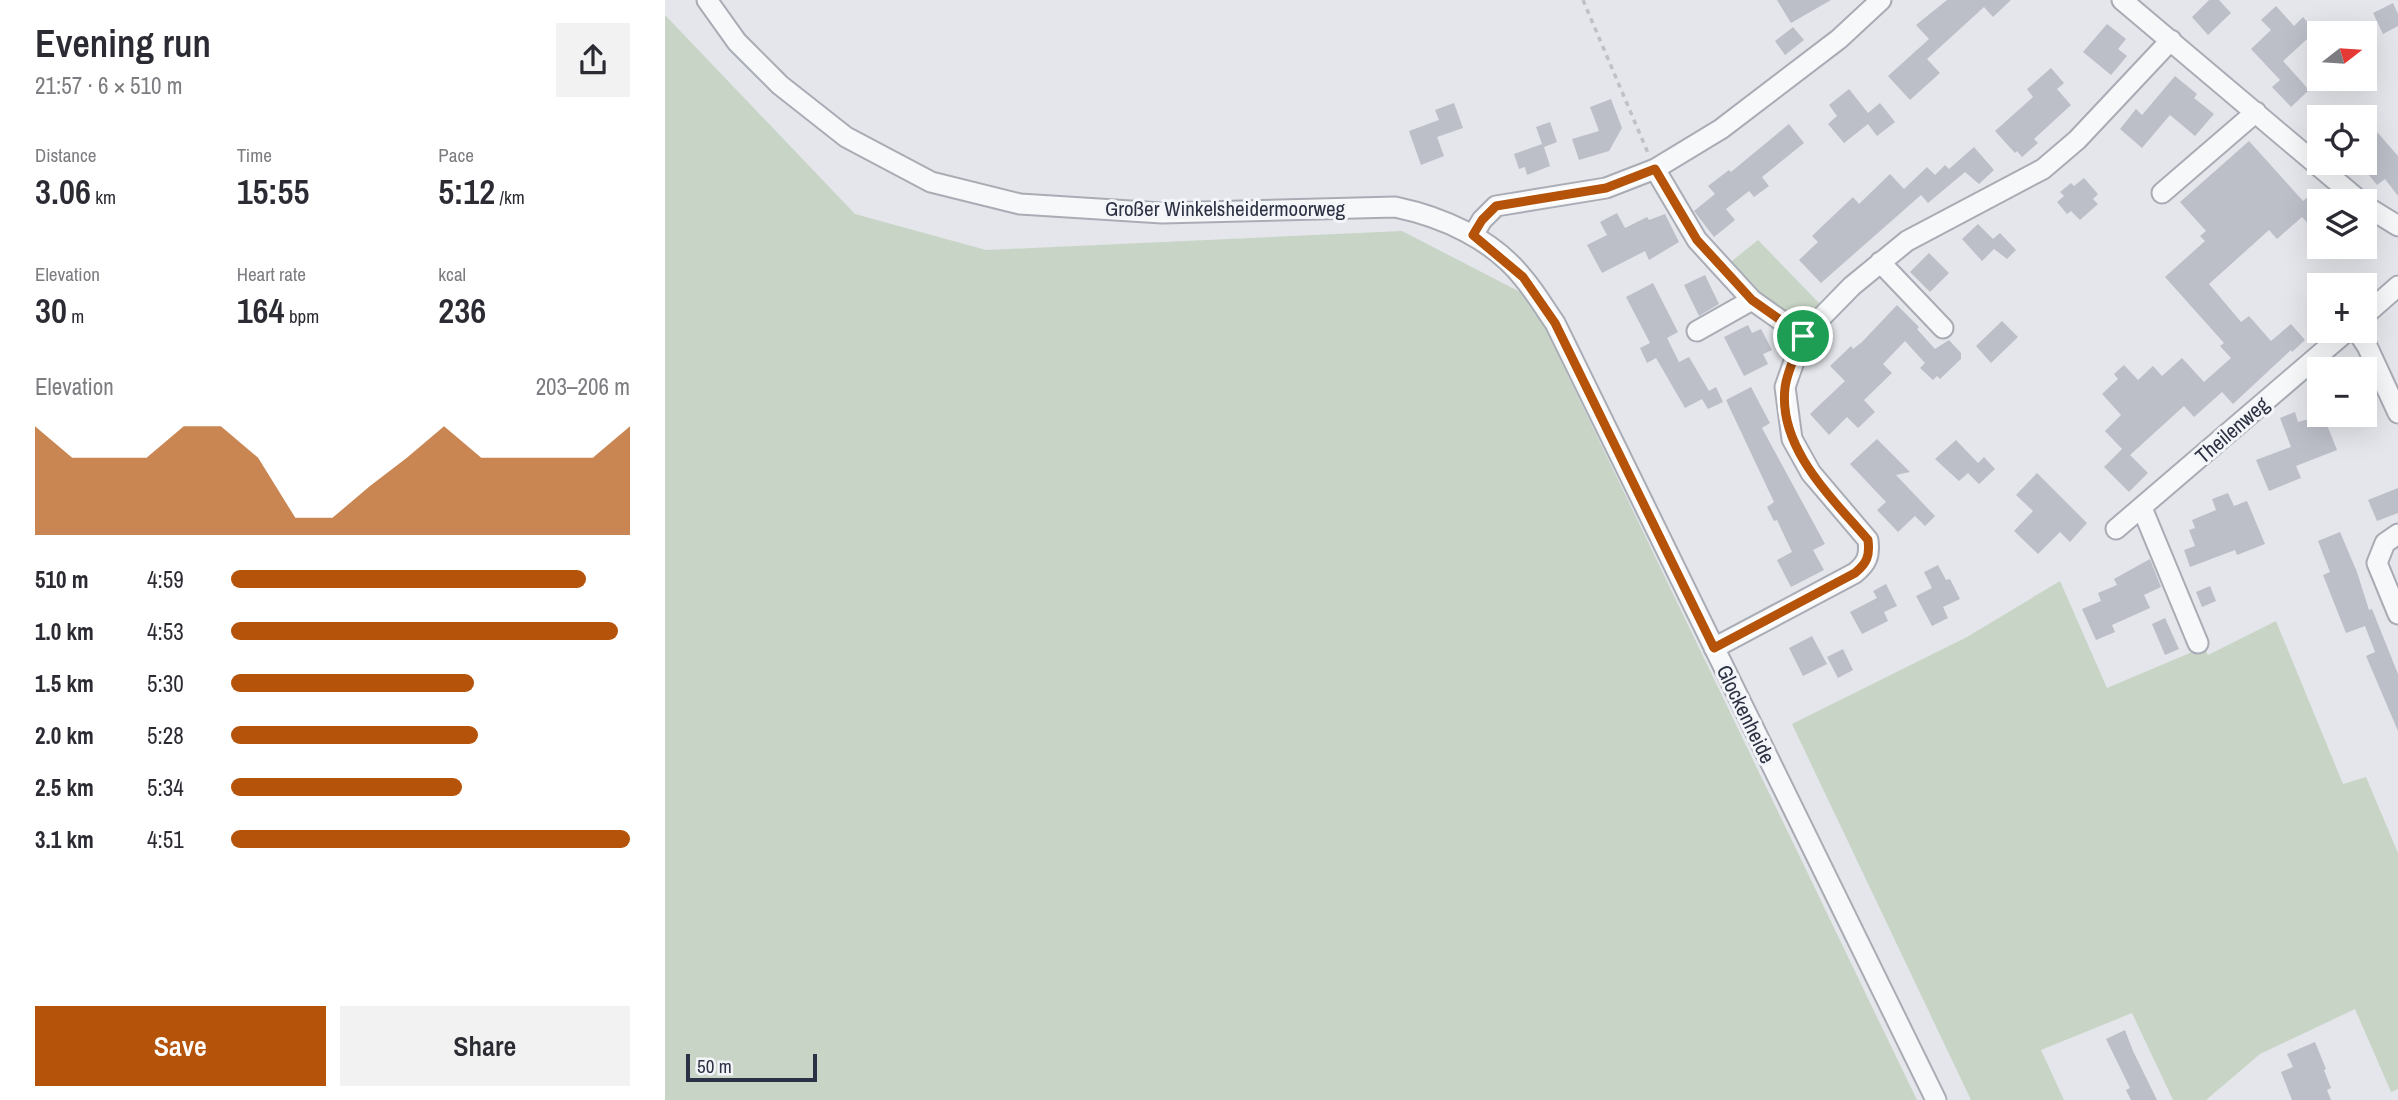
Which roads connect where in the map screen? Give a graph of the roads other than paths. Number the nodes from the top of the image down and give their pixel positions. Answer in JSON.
{"nodes":[{"id":1,"x":707,"y":0,"type":"edge"},
{"id":2,"x":1881,"y":0,"type":"edge"},
{"id":3,"x":2122,"y":0,"type":"edge"},
{"id":4,"x":2171,"y":40,"type":"junction"},
{"id":5,"x":2256,"y":112,"type":"junction"},
{"id":6,"x":1655,"y":169,"type":"junction"},
{"id":7,"x":2346,"y":189,"type":"edge"},
{"id":8,"x":2162,"y":193,"type":"dead end"},
{"id":9,"x":2377,"y":213,"type":"edge"},
{"id":10,"x":2398,"y":226,"type":"edge"},
{"id":11,"x":1473,"y":235,"type":"junction"},
{"id":12,"x":1880,"y":262,"type":"junction"},
{"id":13,"x":2398,"y":286,"type":"edge"},
{"id":14,"x":1752,"y":300,"type":"junction"},
{"id":15,"x":2377,"y":305,"type":"edge"},
{"id":16,"x":1943,"y":328,"type":"dead end"},
{"id":17,"x":1697,"y":331,"type":"dead end"},
{"id":18,"x":1803,"y":336,"type":"junction"},
{"id":19,"x":2333,"y":343,"type":"edge"},
{"id":20,"x":2365,"y":343,"type":"edge"},
{"id":21,"x":2398,"y":413,"type":"edge"},
{"id":22,"x":2142,"y":508,"type":"junction"},
{"id":23,"x":2116,"y":529,"type":"dead end"},
{"id":24,"x":2398,"y":534,"type":"edge"},
{"id":25,"x":2398,"y":614,"type":"edge"},
{"id":26,"x":2198,"y":643,"type":"dead end"},
{"id":27,"x":1714,"y":648,"type":"junction"},
{"id":28,"x":1936,"y":1100,"type":"edge"}],
"edges":[{"from":1,"to":11,"type":"street","name":"Großer Winkelsheidermoorweg"},
{"from":2,"to":6,"type":"street"},
{"from":3,"to":4,"type":"street"},
{"from":4,"to":5,"type":"street"},
{"from":4,"to":12,"type":"street"},
{"from":5,"to":7,"type":"street"},
{"from":5,"to":8,"type":"street"},
{"from":6,"to":11,"type":"street"},
{"from":6,"to":14,"type":"street"},
{"from":9,"to":10,"type":"street"},
{"from":11,"to":27,"type":"street","name":"Glockenheide"},
{"from":12,"to":16,"type":"street"},
{"from":12,"to":18,"type":"street"},
{"from":13,"to":15,"type":"street"},
{"from":14,"to":17,"type":"street"},
{"from":14,"to":18,"type":"street"},
{"from":18,"to":27,"type":"street"},
{"from":19,"to":22,"type":"street","name":"Theilenweg"},
{"from":20,"to":21,"type":"street"},
{"from":22,"to":23,"type":"street","name":"Theilenweg"},
{"from":22,"to":26,"type":"street"},
{"from":24,"to":25,"type":"street"},
{"from":27,"to":28,"type":"street","name":"Glockenheide"}]}
